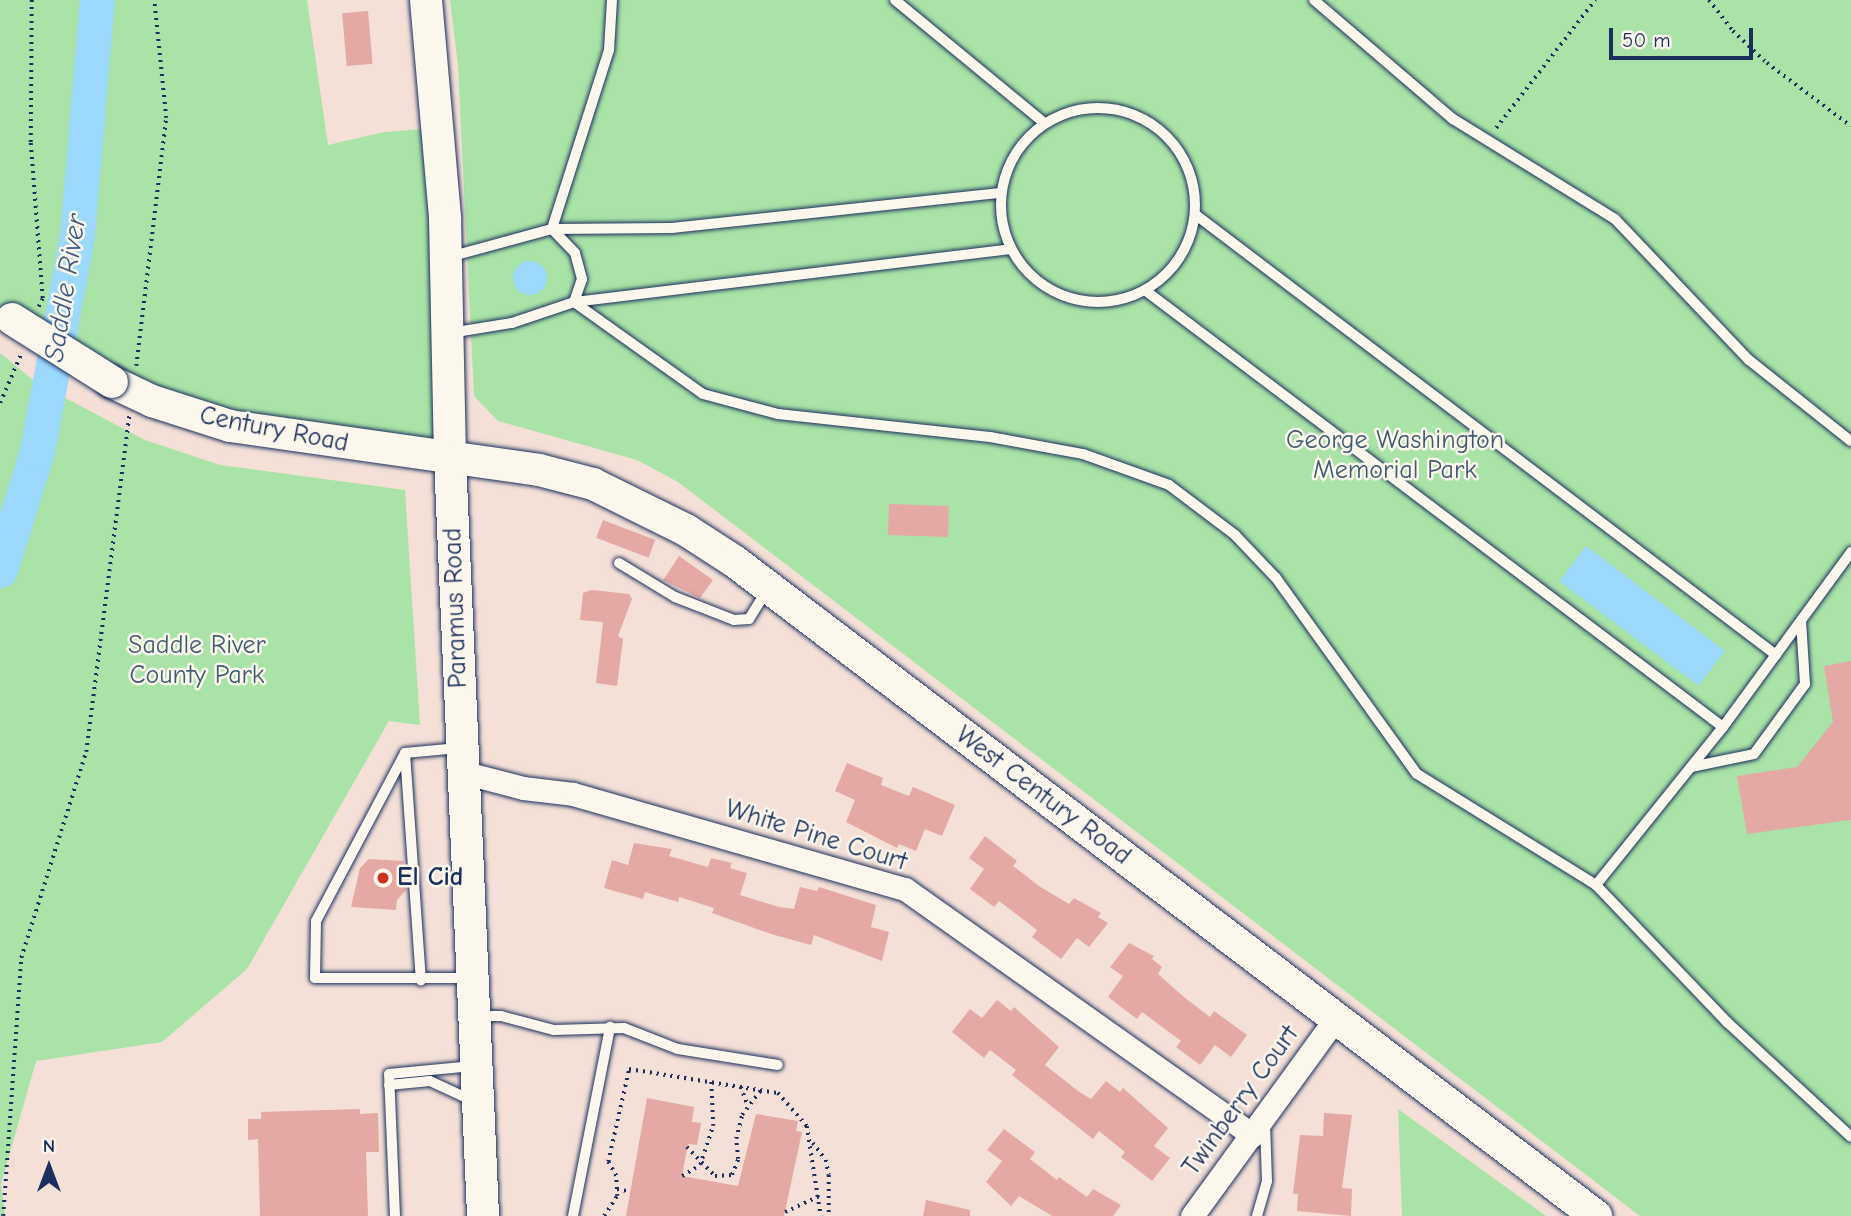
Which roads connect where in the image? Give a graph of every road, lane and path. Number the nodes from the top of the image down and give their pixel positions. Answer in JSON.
{"nodes":[{"id":1,"x":32,"y":0,"type":"edge"},
{"id":2,"x":154,"y":0,"type":"edge"},
{"id":3,"x":426,"y":0,"type":"edge"},
{"id":4,"x":612,"y":0,"type":"edge"},
{"id":5,"x":895,"y":0,"type":"edge"},
{"id":6,"x":1314,"y":0,"type":"edge"},
{"id":7,"x":1595,"y":0,"type":"edge"},
{"id":8,"x":1709,"y":0,"type":"edge"},
{"id":9,"x":1044,"y":123,"type":"junction"},
{"id":10,"x":1851,"y":126,"type":"edge"},
{"id":11,"x":1486,"y":140,"type":"junction"},
{"id":12,"x":1000,"y":193,"type":"junction"},
{"id":13,"x":1196,"y":215,"type":"junction"},
{"id":14,"x":552,"y":229,"type":"junction"},
{"id":15,"x":1010,"y":248,"type":"junction"},
{"id":16,"x":445,"y":258,"type":"junction"},
{"id":17,"x":1146,"y":291,"type":"junction"},
{"id":18,"x":574,"y":302,"type":"junction"},
{"id":19,"x":17,"y":313,"type":"edge"},
{"id":20,"x":447,"y":333,"type":"junction"},
{"id":21,"x":23,"y":349,"type":"dead end"},
{"id":22,"x":122,"y":387,"type":"junction"},
{"id":23,"x":0,"y":402,"type":"edge"},
{"id":24,"x":1851,"y":441,"type":"edge"},
{"id":25,"x":450,"y":459,"type":"junction"},
{"id":26,"x":1851,"y":552,"type":"edge"},
{"id":27,"x":620,"y":563,"type":"dead end"},
{"id":28,"x":769,"y":587,"type":"junction"},
{"id":29,"x":1801,"y":620,"type":"junction"},
{"id":30,"x":1776,"y":655,"type":"junction"},
{"id":31,"x":1723,"y":727,"type":"junction"},
{"id":32,"x":405,"y":753,"type":"junction"},
{"id":33,"x":462,"y":760,"type":"junction"},
{"id":34,"x":1691,"y":767,"type":"junction"},
{"id":35,"x":1596,"y":885,"type":"junction"},
{"id":36,"x":471,"y":978,"type":"junction"},
{"id":37,"x":421,"y":980,"type":"junction"},
{"id":38,"x":473,"y":1016,"type":"junction"},
{"id":39,"x":1336,"y":1018,"type":"junction"},
{"id":40,"x":610,"y":1027,"type":"junction"},
{"id":41,"x":778,"y":1065,"type":"dead end"},
{"id":42,"x":475,"y":1066,"type":"junction"},
{"id":43,"x":389,"y":1079,"type":"junction"},
{"id":44,"x":710,"y":1082,"type":"junction"},
{"id":45,"x":741,"y":1087,"type":"junction"},
{"id":46,"x":761,"y":1090,"type":"junction"},
{"id":47,"x":477,"y":1103,"type":"junction"},
{"id":48,"x":748,"y":1106,"type":"junction"},
{"id":49,"x":1259,"y":1127,"type":"junction"},
{"id":50,"x":1851,"y":1137,"type":"edge"},
{"id":51,"x":812,"y":1142,"type":"junction"},
{"id":52,"x":687,"y":1147,"type":"dead end"},
{"id":53,"x":700,"y":1165,"type":"junction"},
{"id":54,"x":682,"y":1176,"type":"dead end"},
{"id":55,"x":617,"y":1189,"type":"junction"},
{"id":56,"x":631,"y":1192,"type":"dead end"},
{"id":57,"x":820,"y":1196,"type":"junction"},
{"id":58,"x":785,"y":1212,"type":"dead end"},
{"id":59,"x":3,"y":1216,"type":"edge"},
{"id":60,"x":395,"y":1216,"type":"edge"},
{"id":61,"x":483,"y":1216,"type":"edge"},
{"id":62,"x":573,"y":1216,"type":"edge"},
{"id":63,"x":604,"y":1216,"type":"edge"},
{"id":64,"x":821,"y":1216,"type":"edge"},
{"id":65,"x":829,"y":1216,"type":"edge"},
{"id":66,"x":1192,"y":1216,"type":"edge"},
{"id":67,"x":1257,"y":1216,"type":"edge"},
{"id":68,"x":1596,"y":1216,"type":"edge"}],
"edges":[{"from":1,"to":19,"type":"path"},
{"from":2,"to":22,"type":"path"},
{"from":3,"to":16,"type":"main road","name":"Paramus Road"},
{"from":4,"to":14,"type":"lane"},
{"from":5,"to":9,"type":"lane"},
{"from":6,"to":11,"type":"lane"},
{"from":7,"to":11,"type":"path"},
{"from":8,"to":10,"type":"path"},
{"from":9,"to":12,"type":"lane"},
{"from":9,"to":13,"type":"lane"},
{"from":11,"to":24,"type":"lane"},
{"from":12,"to":14,"type":"lane"},
{"from":12,"to":15,"type":"lane"},
{"from":13,"to":17,"type":"lane"},
{"from":13,"to":30,"type":"lane"},
{"from":14,"to":16,"type":"lane"},
{"from":14,"to":18,"type":"lane"},
{"from":15,"to":17,"type":"lane"},
{"from":15,"to":18,"type":"lane"},
{"from":16,"to":20,"type":"main road","name":"Paramus Road"},
{"from":17,"to":31,"type":"lane"},
{"from":18,"to":20,"type":"lane"},
{"from":18,"to":35,"type":"lane"},
{"from":19,"to":22,"type":"main road","name":"Century Road","bridge":true},
{"from":20,"to":25,"type":"main road","name":"Paramus Road"},
{"from":21,"to":23,"type":"path"},
{"from":22,"to":25,"type":"main road","name":"Century Road"},
{"from":22,"to":59,"type":"path"},
{"from":25,"to":28,"type":"main road","name":"West Century Road"},
{"from":25,"to":33,"type":"main road","name":"Paramus Road"},
{"from":26,"to":29,"type":"lane"},
{"from":27,"to":28,"type":"lane"},
{"from":28,"to":39,"type":"main road","name":"West Century Road"},
{"from":29,"to":30,"type":"lane"},
{"from":29,"to":34,"type":"lane"},
{"from":30,"to":31,"type":"lane"},
{"from":31,"to":34,"type":"lane"},
{"from":32,"to":33,"type":"lane"},
{"from":32,"to":37,"type":"lane"},
{"from":32,"to":37,"type":"lane"},
{"from":33,"to":36,"type":"main road","name":"Paramus Road"},
{"from":33,"to":49,"type":"street","name":"White Pine Court"},
{"from":34,"to":35,"type":"lane"},
{"from":35,"to":50,"type":"lane"},
{"from":36,"to":37,"type":"lane"},
{"from":36,"to":38,"type":"main road","name":"Paramus Road"},
{"from":38,"to":40,"type":"lane"},
{"from":38,"to":42,"type":"main road","name":"Paramus Road"},
{"from":39,"to":49,"type":"street","name":"Twinberry Court"},
{"from":39,"to":68,"type":"main road","name":"West Century Road"},
{"from":40,"to":41,"type":"lane"},
{"from":40,"to":62,"type":"lane"},
{"from":42,"to":43,"type":"lane"},
{"from":42,"to":47,"type":"main road","name":"Paramus Road"},
{"from":43,"to":47,"type":"lane"},
{"from":43,"to":60,"type":"lane"},
{"from":44,"to":45,"type":"path"},
{"from":44,"to":53,"type":"path"},
{"from":44,"to":55,"type":"path"},
{"from":45,"to":46,"type":"path"},
{"from":45,"to":48,"type":"path"},
{"from":46,"to":48,"type":"path"},
{"from":46,"to":51,"type":"path"},
{"from":47,"to":61,"type":"main road","name":"Paramus Road"},
{"from":48,"to":53,"type":"path"},
{"from":49,"to":66,"type":"street","name":"Twinberry Court"},
{"from":49,"to":67,"type":"lane"},
{"from":51,"to":57,"type":"path"},
{"from":51,"to":65,"type":"path"},
{"from":52,"to":53,"type":"path"},
{"from":53,"to":54,"type":"path"},
{"from":55,"to":56,"type":"path"},
{"from":55,"to":63,"type":"path"},
{"from":57,"to":58,"type":"path"},
{"from":57,"to":64,"type":"path"}]}
